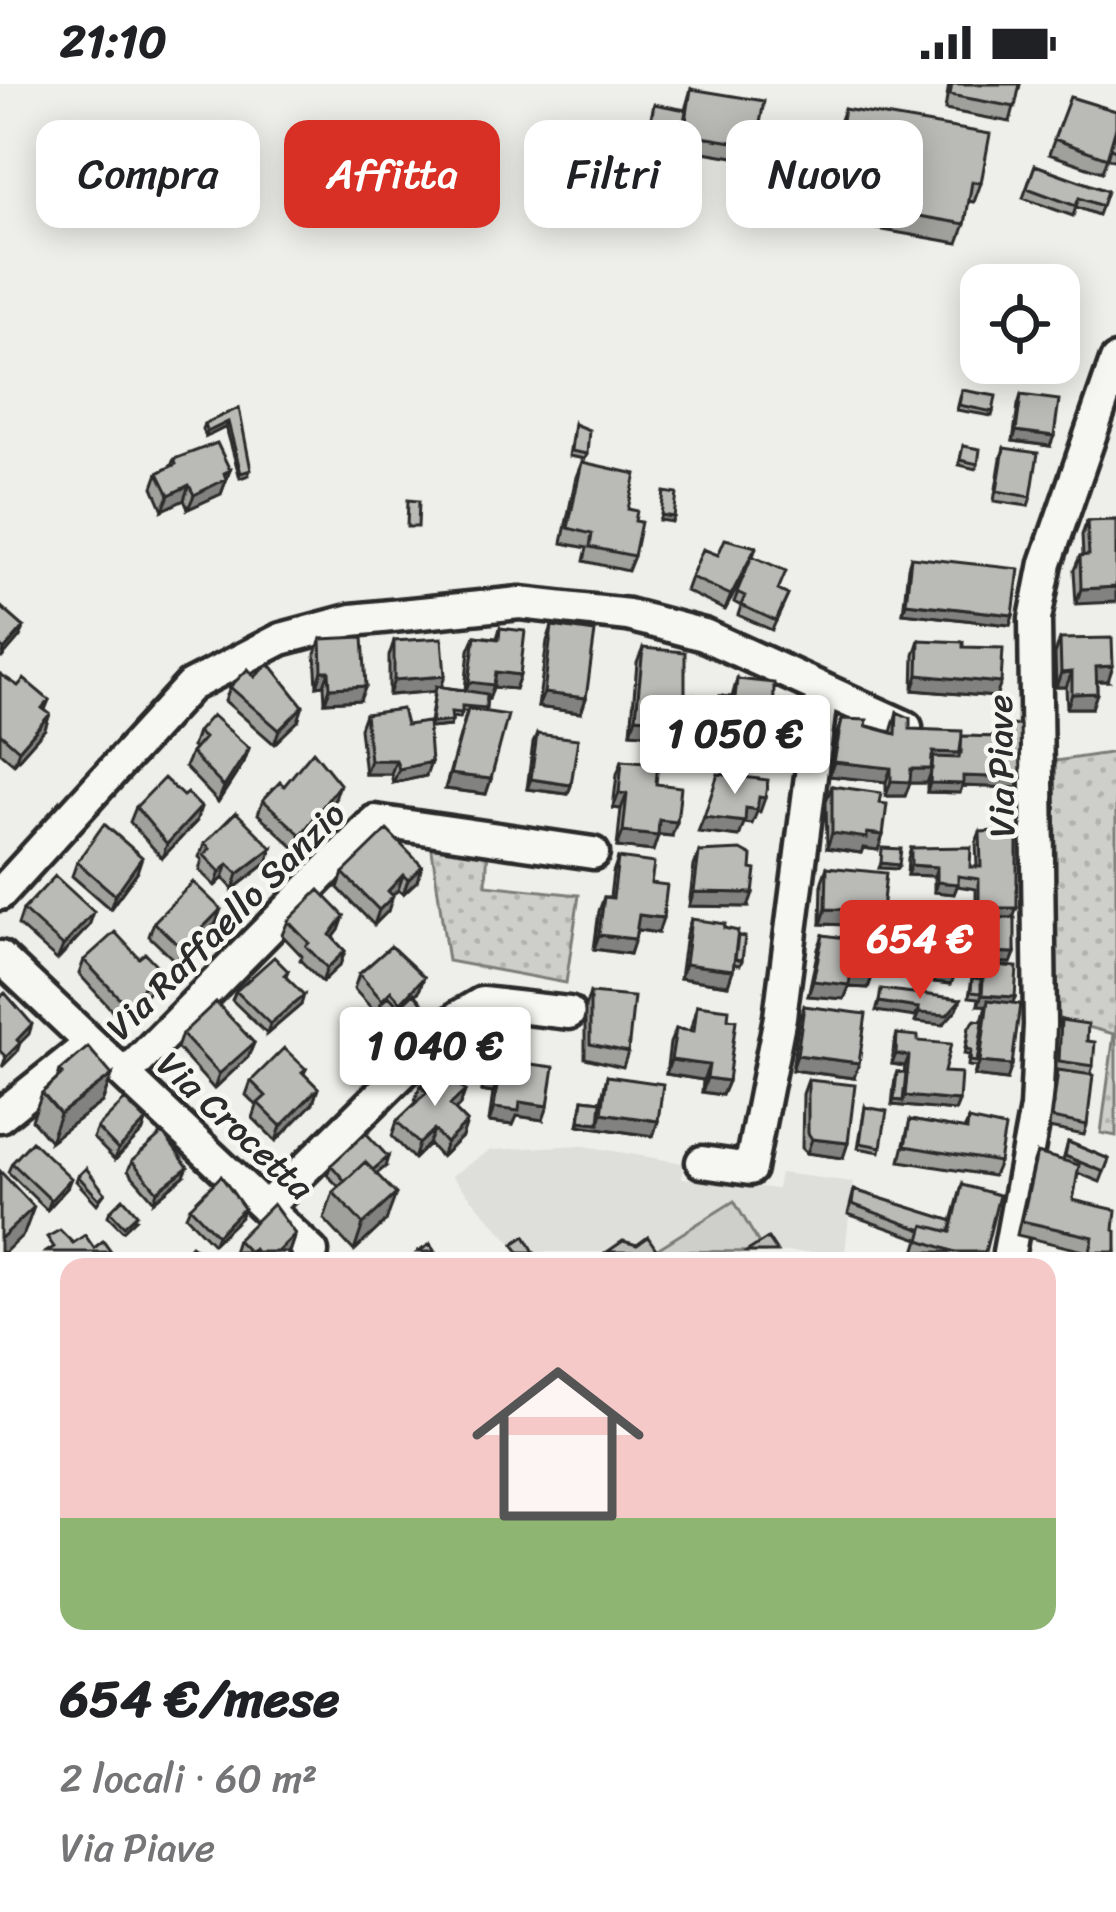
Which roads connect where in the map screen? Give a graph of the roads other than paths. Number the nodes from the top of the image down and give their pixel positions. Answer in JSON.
{"nodes":[{"id":1,"x":1116,"y":361,"type":"edge"},
{"id":2,"x":822,"y":690,"type":"junction"},
{"id":3,"x":906,"y":727,"type":"edge"},
{"id":4,"x":593,"y":853,"type":"dead end"},
{"id":5,"x":0,"y":894,"type":"edge"},
{"id":6,"x":0,"y":957,"type":"edge"},
{"id":7,"x":568,"y":1013,"type":"dead end"},
{"id":8,"x":90,"y":1044,"type":"junction"},
{"id":9,"x":126,"y":1075,"type":"junction"},
{"id":10,"x":0,"y":1116,"type":"edge"},
{"id":11,"x":702,"y":1162,"type":"dead end"},
{"id":12,"x":268,"y":1205,"type":"junction"},
{"id":13,"x":312,"y":1252,"type":"edge"},
{"id":14,"x":1009,"y":1252,"type":"edge"}],
"edges":[{"from":1,"to":14,"type":"street","name":"Via Piave"},
{"from":2,"to":3,"type":"street"},
{"from":2,"to":5,"type":"street"},
{"from":2,"to":11,"type":"street"},
{"from":4,"to":9,"type":"street","name":"Via Raffaello Sanzio"},
{"from":6,"to":8,"type":"street","name":"Via Crocetta"},
{"from":7,"to":12,"type":"street"},
{"from":8,"to":9,"type":"street","name":"Via Crocetta"},
{"from":8,"to":10,"type":"street"},
{"from":9,"to":12,"type":"street","name":"Via Crocetta"},
{"from":12,"to":13,"type":"street","name":"Via Crocetta"}]}
